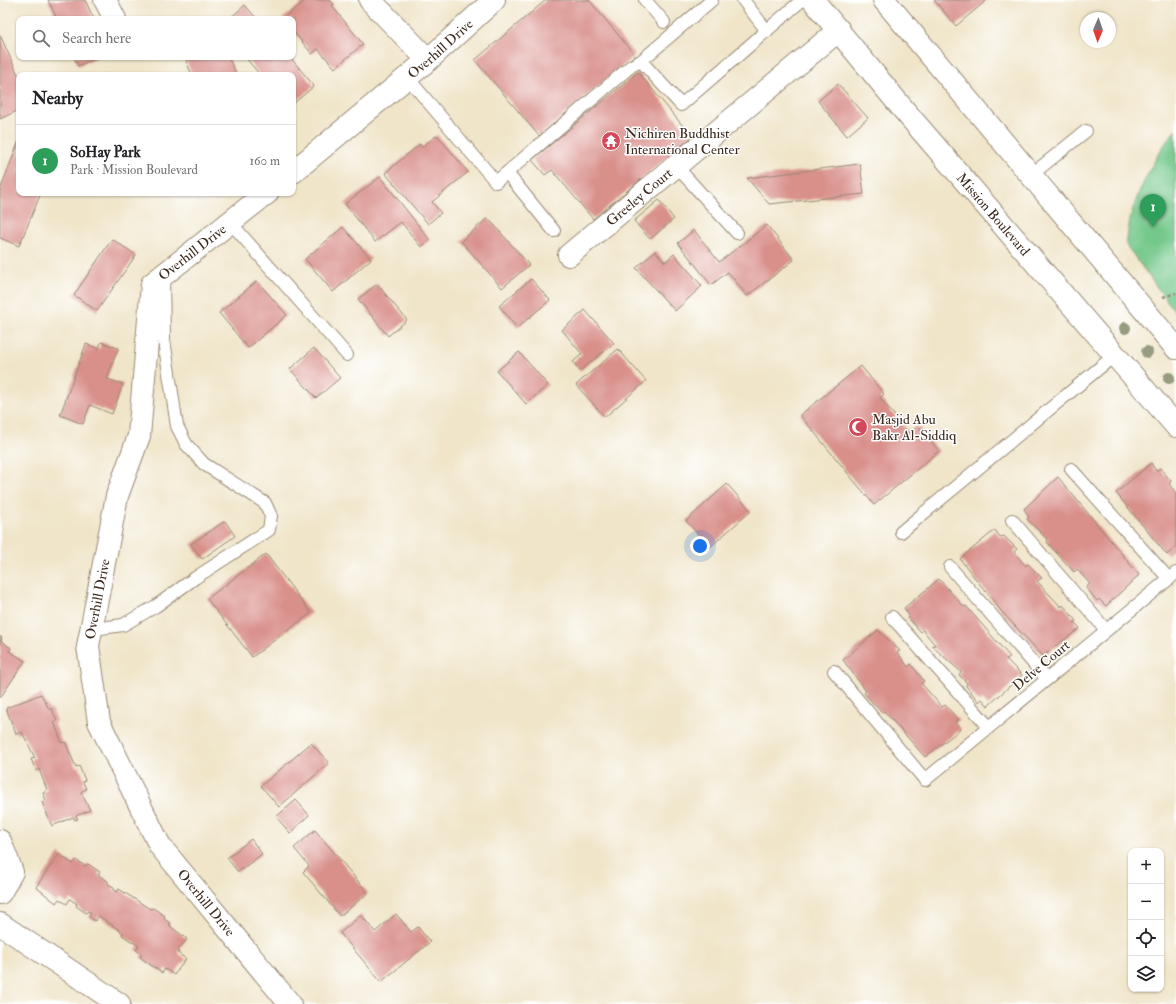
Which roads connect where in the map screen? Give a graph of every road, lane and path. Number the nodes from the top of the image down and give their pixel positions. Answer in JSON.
{"nodes":[{"id":1,"x":105,"y":0,"type":"edge"},
{"id":2,"x":370,"y":0,"type":"edge"},
{"id":3,"x":494,"y":0,"type":"edge"},
{"id":4,"x":645,"y":0,"type":"edge"},
{"id":5,"x":712,"y":0,"type":"edge"},
{"id":6,"x":743,"y":0,"type":"edge"},
{"id":7,"x":802,"y":0,"type":"edge"},
{"id":8,"x":813,"y":0,"type":"edge"},
{"id":9,"x":884,"y":0,"type":"edge"},
{"id":10,"x":113,"y":16,"type":"edge"},
{"id":11,"x":664,"y":22,"type":"dead end"},
{"id":12,"x":839,"y":30,"type":"junction"},
{"id":13,"x":767,"y":31,"type":"junction"},
{"id":14,"x":428,"y":60,"type":"junction"},
{"id":15,"x":641,"y":61,"type":"junction"},
{"id":16,"x":407,"y":77,"type":"junction"},
{"id":17,"x":1086,"y":131,"type":"dead end"},
{"id":18,"x":676,"y":166,"type":"junction"},
{"id":19,"x":296,"y":170,"type":"edge"},
{"id":20,"x":507,"y":173,"type":"junction"},
{"id":21,"x":1031,"y":175,"type":"junction"},
{"id":22,"x":263,"y":196,"type":"edge"},
{"id":23,"x":230,"y":222,"type":"junction"},
{"id":24,"x":554,"y":231,"type":"dead end"},
{"id":25,"x":736,"y":232,"type":"dead end"},
{"id":26,"x":569,"y":255,"type":"dead end"},
{"id":27,"x":163,"y":275,"type":"junction"},
{"id":28,"x":1176,"y":293,"type":"edge"},
{"id":29,"x":1163,"y":298,"type":"dead end"},
{"id":30,"x":1176,"y":348,"type":"edge"},
{"id":31,"x":348,"y":355,"type":"dead end"},
{"id":32,"x":1116,"y":355,"type":"junction"},
{"id":33,"x":1176,"y":426,"type":"edge"},
{"id":34,"x":1071,"y":469,"type":"dead end"},
{"id":35,"x":1012,"y":520,"type":"dead end"},
{"id":36,"x":901,"y":532,"type":"dead end"},
{"id":37,"x":950,"y":567,"type":"dead end"},
{"id":38,"x":1172,"y":576,"type":"edge"},
{"id":39,"x":892,"y":617,"type":"dead end"},
{"id":40,"x":93,"y":624,"type":"junction"},
{"id":41,"x":1106,"y":630,"type":"junction"},
{"id":42,"x":834,"y":671,"type":"dead end"},
{"id":43,"x":1047,"y":679,"type":"junction"},
{"id":44,"x":989,"y":727,"type":"junction"},
{"id":45,"x":0,"y":841,"type":"edge"},
{"id":46,"x":0,"y":893,"type":"edge"},
{"id":47,"x":0,"y":924,"type":"edge"},
{"id":48,"x":119,"y":1004,"type":"edge"},
{"id":49,"x":290,"y":1004,"type":"edge"}],
"edges":[{"from":1,"to":10,"type":"street"},
{"from":2,"to":14,"type":"street"},
{"from":3,"to":14,"type":"street","name":"Overhill Drive"},
{"from":4,"to":11,"type":"lane"},
{"from":5,"to":15,"type":"lane"},
{"from":6,"to":13,"type":"lane"},
{"from":7,"to":13,"type":"lane"},
{"from":8,"to":12,"type":"street","name":"Mission Boulevard"},
{"from":9,"to":21,"type":"street"},
{"from":12,"to":18,"type":"street","name":"Greeley Court"},
{"from":12,"to":32,"type":"street","name":"Mission Boulevard"},
{"from":13,"to":15,"type":"lane"},
{"from":14,"to":16,"type":"street","name":"Overhill Drive"},
{"from":15,"to":20,"type":"lane"},
{"from":16,"to":19,"type":"street","name":"Overhill Drive"},
{"from":16,"to":20,"type":"lane"},
{"from":17,"to":21,"type":"lane"},
{"from":18,"to":25,"type":"lane"},
{"from":18,"to":26,"type":"street","name":"Greeley Court"},
{"from":20,"to":24,"type":"lane"},
{"from":21,"to":30,"type":"street"},
{"from":22,"to":23,"type":"street","name":"Overhill Drive"},
{"from":23,"to":27,"type":"street","name":"Overhill Drive"},
{"from":23,"to":31,"type":"lane"},
{"from":27,"to":40,"type":"street","name":"Overhill Drive"},
{"from":27,"to":40,"type":"lane"},
{"from":28,"to":29,"type":"path"},
{"from":32,"to":33,"type":"street","name":"Mission Boulevard"},
{"from":32,"to":36,"type":"lane"},
{"from":34,"to":38,"type":"lane"},
{"from":35,"to":41,"type":"lane"},
{"from":37,"to":43,"type":"lane"},
{"from":38,"to":41,"type":"lane","name":"Delve Court"},
{"from":39,"to":44,"type":"lane"},
{"from":40,"to":49,"type":"street","name":"Overhill Drive"},
{"from":41,"to":43,"type":"lane","name":"Delve Court"},
{"from":42,"to":44,"type":"lane","name":"Delve Court"},
{"from":43,"to":44,"type":"lane","name":"Delve Court"},
{"from":45,"to":46,"type":"street"},
{"from":47,"to":48,"type":"street"}]}
